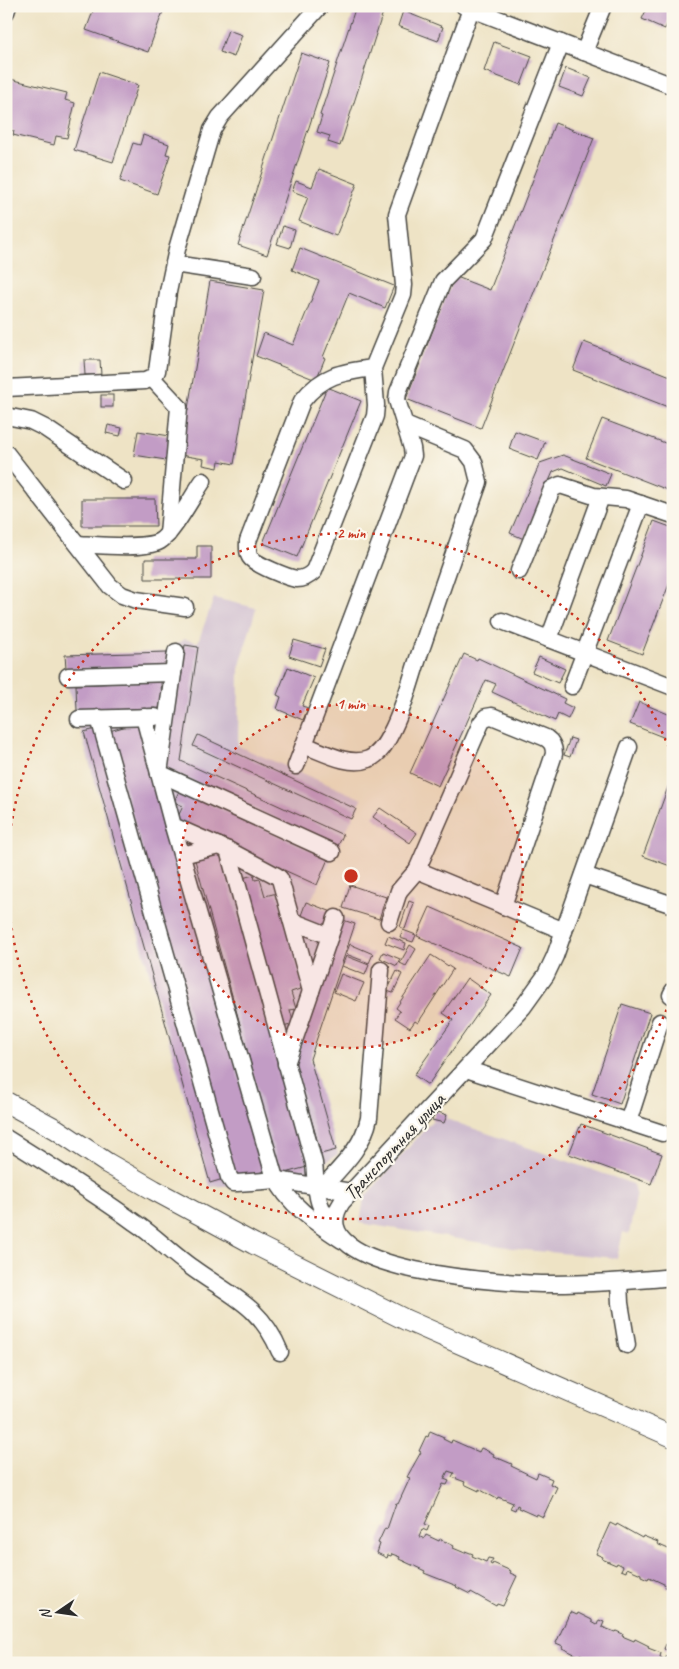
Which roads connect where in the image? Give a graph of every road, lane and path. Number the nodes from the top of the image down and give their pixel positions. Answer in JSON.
{"nodes":[{"id":1,"x":8,"y":6,"type":"edge"},
{"id":2,"x":320,"y":6,"type":"edge"},
{"id":3,"x":603,"y":6,"type":"edge"},
{"id":4,"x":467,"y":8,"type":"edge"},
{"id":5,"x":6,"y":12,"type":"edge"},
{"id":6,"x":561,"y":43,"type":"junction"},
{"id":7,"x":584,"y":52,"type":"junction"},
{"id":8,"x":673,"y":86,"type":"edge"},
{"id":9,"x":174,"y":264,"type":"junction"},
{"id":10,"x":252,"y":276,"type":"dead end"},
{"id":11,"x":373,"y":368,"type":"junction"},
{"id":12,"x":152,"y":378,"type":"junction"},
{"id":13,"x":6,"y":388,"type":"edge"},
{"id":14,"x":6,"y":416,"type":"edge"},
{"id":15,"x":405,"y":425,"type":"junction"},
{"id":16,"x":6,"y":453,"type":"edge"},
{"id":17,"x":124,"y":480,"type":"dead end"},
{"id":18,"x":202,"y":480,"type":"dead end"},
{"id":19,"x":601,"y":497,"type":"junction"},
{"id":20,"x":641,"y":504,"type":"junction"},
{"id":21,"x":673,"y":515,"type":"edge"},
{"id":22,"x":168,"y":534,"type":"junction"},
{"id":23,"x":78,"y":544,"type":"junction"},
{"id":24,"x":520,"y":571,"type":"dead end"},
{"id":25,"x":185,"y":607,"type":"dead end"},
{"id":26,"x":502,"y":621,"type":"dead end"},
{"id":27,"x":549,"y":639,"type":"junction"},
{"id":28,"x":176,"y":652,"type":"dead end"},
{"id":29,"x":585,"y":653,"type":"junction"},
{"id":30,"x":173,"y":673,"type":"junction"},
{"id":31,"x":68,"y":676,"type":"dead end"},
{"id":32,"x":572,"y":686,"type":"dead end"},
{"id":33,"x":673,"y":687,"type":"edge"},
{"id":34,"x":144,"y":717,"type":"junction"},
{"id":35,"x":167,"y":717,"type":"junction"},
{"id":36,"x":100,"y":718,"type":"junction"},
{"id":37,"x":79,"y":719,"type":"dead end"},
{"id":38,"x":304,"y":745,"type":"junction"},
{"id":39,"x":629,"y":747,"type":"dead end"},
{"id":40,"x":296,"y":766,"type":"dead end"},
{"id":41,"x":159,"y":773,"type":"junction"},
{"id":42,"x":176,"y":780,"type":"junction"},
{"id":43,"x":167,"y":801,"type":"junction"},
{"id":44,"x":173,"y":826,"type":"junction"},
{"id":45,"x":223,"y":848,"type":"junction"},
{"id":46,"x":332,"y":852,"type":"dead end"},
{"id":47,"x":182,"y":855,"type":"junction"},
{"id":48,"x":417,"y":870,"type":"junction"},
{"id":49,"x":584,"y":875,"type":"junction"},
{"id":50,"x":673,"y":905,"type":"edge"},
{"id":51,"x":503,"y":906,"type":"junction"},
{"id":52,"x":336,"y":918,"type":"dead end"},
{"id":53,"x":292,"y":921,"type":"junction"},
{"id":54,"x":389,"y":922,"type":"dead end"},
{"id":55,"x":564,"y":931,"type":"junction"},
{"id":56,"x":330,"y":936,"type":"junction"},
{"id":57,"x":381,"y":970,"type":"dead end"},
{"id":58,"x":311,"y":991,"type":"junction"},
{"id":59,"x":660,"y":1022,"type":"dead end"},
{"id":60,"x":286,"y":1064,"type":"junction"},
{"id":61,"x":466,"y":1069,"type":"junction"},
{"id":62,"x":6,"y":1087,"type":"edge"},
{"id":63,"x":6,"y":1102,"type":"edge"},
{"id":64,"x":628,"y":1122,"type":"junction"},
{"id":65,"x":56,"y":1129,"type":"junction"},
{"id":66,"x":662,"y":1133,"type":"dead end"},
{"id":67,"x":6,"y":1138,"type":"edge"},
{"id":68,"x":277,"y":1180,"type":"junction"},
{"id":69,"x":319,"y":1187,"type":"junction"},
{"id":70,"x":351,"y":1192,"type":"junction"},
{"id":71,"x":343,"y":1240,"type":"junction"},
{"id":72,"x":673,"y":1277,"type":"edge"},
{"id":73,"x":619,"y":1282,"type":"junction"},
{"id":74,"x":627,"y":1344,"type":"dead end"},
{"id":75,"x":280,"y":1352,"type":"dead end"},
{"id":76,"x":673,"y":1437,"type":"edge"}],
"edges":[{"from":1,"to":5,"type":"street"},
{"from":2,"to":9,"type":"street"},
{"from":3,"to":7,"type":"street"},
{"from":4,"to":6,"type":"street"},
{"from":4,"to":11,"type":"street"},
{"from":6,"to":7,"type":"street"},
{"from":6,"to":15,"type":"street"},
{"from":7,"to":8,"type":"street"},
{"from":9,"to":10,"type":"street"},
{"from":9,"to":12,"type":"street"},
{"from":11,"to":11,"type":"street"},
{"from":12,"to":13,"type":"street"},
{"from":12,"to":22,"type":"street"},
{"from":14,"to":17,"type":"street"},
{"from":15,"to":38,"type":"street"},
{"from":15,"to":38,"type":"street"},
{"from":16,"to":23,"type":"street"},
{"from":18,"to":22,"type":"street"},
{"from":19,"to":20,"type":"street"},
{"from":19,"to":24,"type":"street"},
{"from":19,"to":27,"type":"street"},
{"from":20,"to":21,"type":"street"},
{"from":20,"to":29,"type":"street"},
{"from":22,"to":23,"type":"street"},
{"from":23,"to":25,"type":"street"},
{"from":26,"to":27,"type":"street"},
{"from":27,"to":29,"type":"street"},
{"from":28,"to":30,"type":"street"},
{"from":29,"to":32,"type":"street"},
{"from":29,"to":33,"type":"street"},
{"from":30,"to":31,"type":"street"},
{"from":30,"to":35,"type":"street"},
{"from":34,"to":35,"type":"street"},
{"from":34,"to":36,"type":"street"},
{"from":34,"to":41,"type":"street"},
{"from":35,"to":41,"type":"street"},
{"from":36,"to":37,"type":"street"},
{"from":36,"to":68,"type":"street"},
{"from":38,"to":40,"type":"street"},
{"from":39,"to":49,"type":"street","name":"Транспортная улица"},
{"from":41,"to":42,"type":"street"},
{"from":41,"to":43,"type":"street"},
{"from":42,"to":43,"type":"street"},
{"from":42,"to":46,"type":"street"},
{"from":43,"to":44,"type":"street"},
{"from":44,"to":45,"type":"street"},
{"from":44,"to":47,"type":"street"},
{"from":45,"to":47,"type":"street"},
{"from":45,"to":53,"type":"street"},
{"from":45,"to":60,"type":"street"},
{"from":47,"to":68,"type":"street"},
{"from":48,"to":51,"type":"street"},
{"from":48,"to":51,"type":"street"},
{"from":48,"to":54,"type":"street"},
{"from":49,"to":50,"type":"street"},
{"from":49,"to":55,"type":"street","name":"Транспортная улица"},
{"from":51,"to":55,"type":"street"},
{"from":52,"to":56,"type":"street"},
{"from":53,"to":56,"type":"street"},
{"from":53,"to":58,"type":"street"},
{"from":55,"to":61,"type":"street","name":"Транспортная улица"},
{"from":56,"to":58,"type":"street"},
{"from":57,"to":69,"type":"street"},
{"from":58,"to":60,"type":"street"},
{"from":59,"to":64,"type":"street"},
{"from":60,"to":69,"type":"street"},
{"from":61,"to":64,"type":"street"},
{"from":61,"to":70,"type":"street","name":"Транспортная улица"},
{"from":62,"to":65,"type":"main road"},
{"from":63,"to":65,"type":"main road"},
{"from":64,"to":66,"type":"street"},
{"from":65,"to":76,"type":"main road"},
{"from":67,"to":75,"type":"street"},
{"from":68,"to":69,"type":"street"},
{"from":68,"to":71,"type":"street"},
{"from":69,"to":70,"type":"street"},
{"from":69,"to":71,"type":"street"},
{"from":70,"to":71,"type":"street","name":"Транспортная улица"},
{"from":71,"to":73,"type":"street"},
{"from":72,"to":73,"type":"street"},
{"from":73,"to":74,"type":"street"}]}
